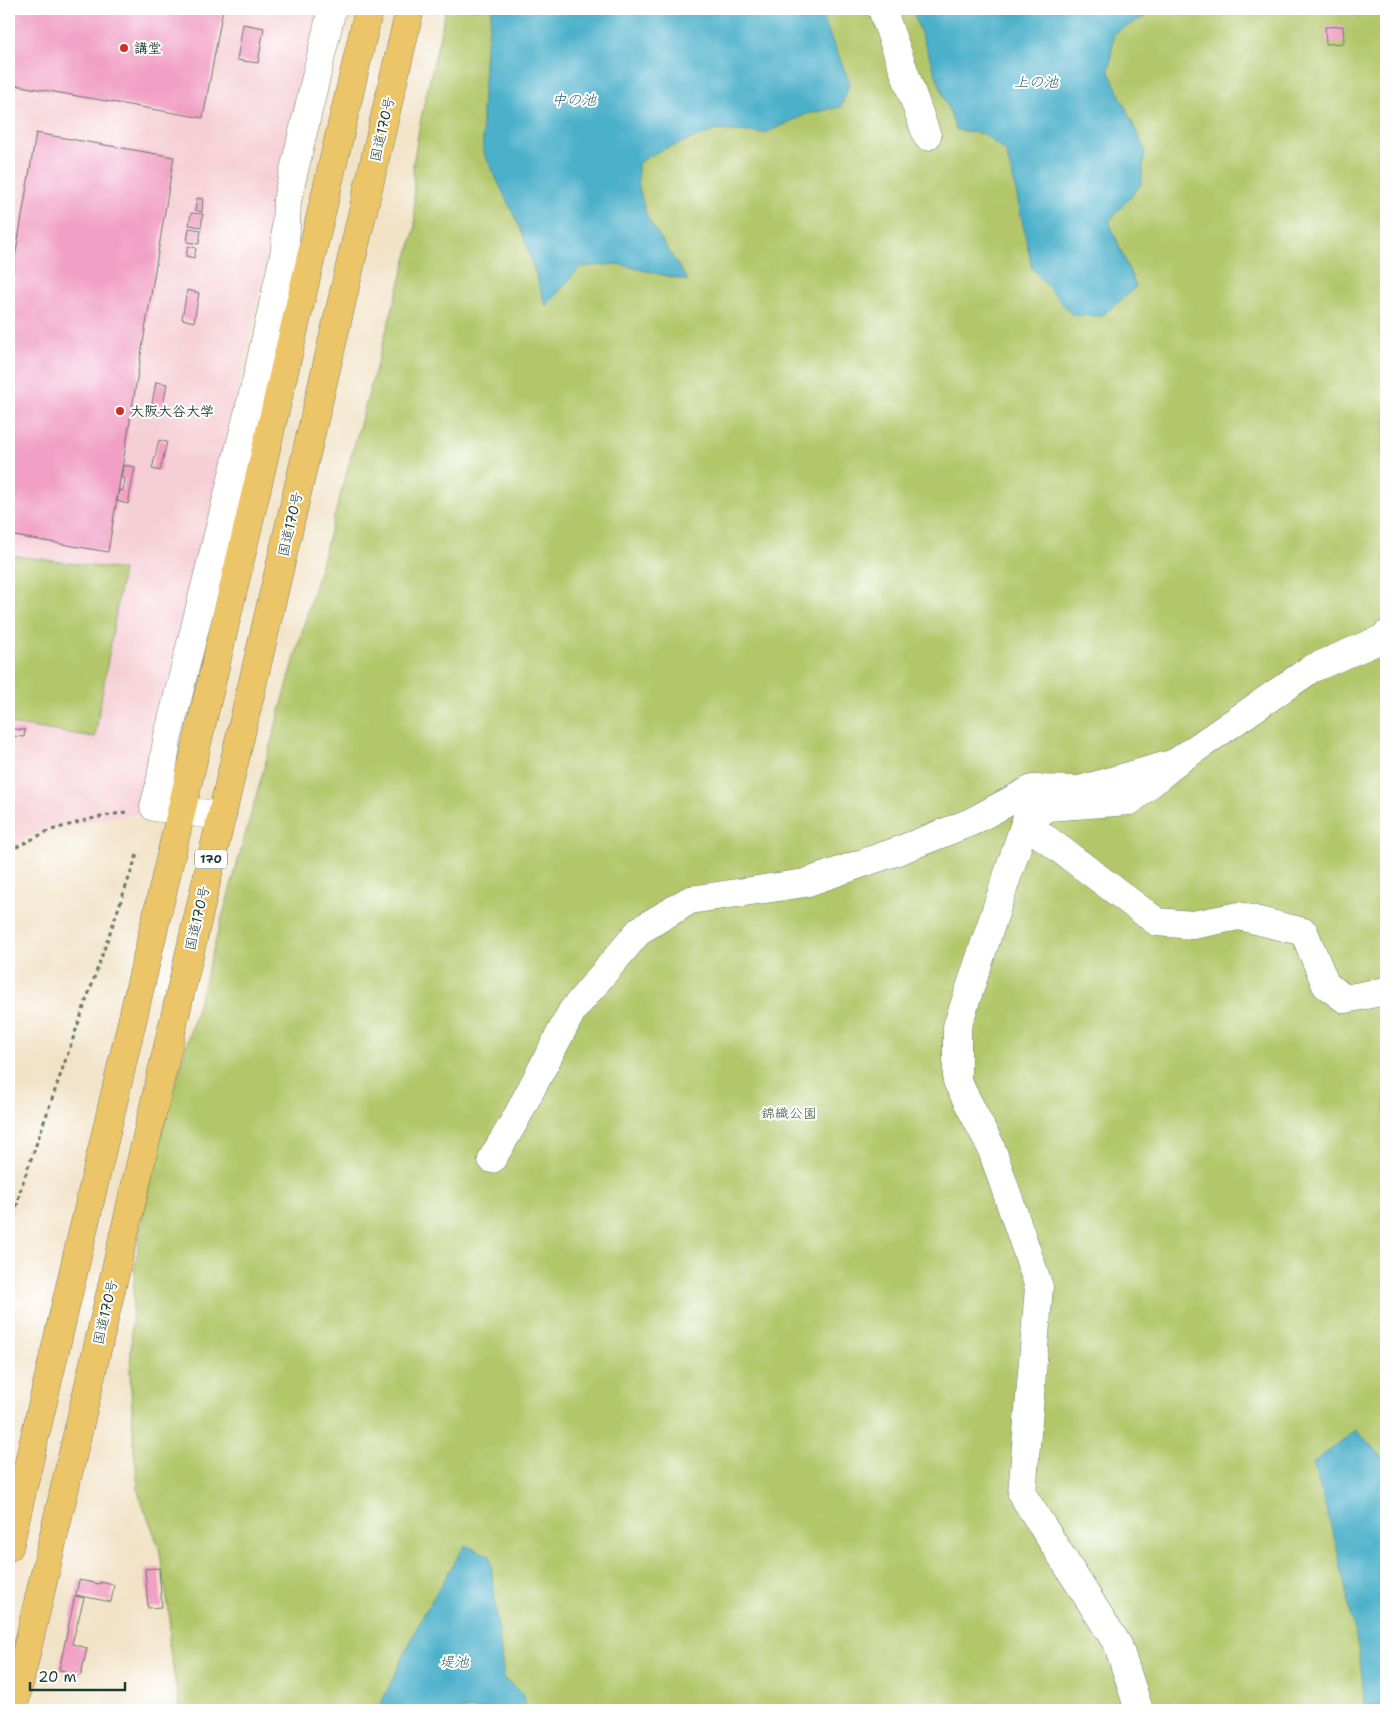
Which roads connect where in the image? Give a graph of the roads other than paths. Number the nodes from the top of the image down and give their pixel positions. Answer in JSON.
{"nodes":[{"id":1,"x":332,"y":9,"type":"edge"},
{"id":2,"x":369,"y":9,"type":"edge"},
{"id":3,"x":410,"y":9,"type":"edge"},
{"id":4,"x":882,"y":9,"type":"edge"},
{"id":5,"x":927,"y":136,"type":"dead end"},
{"id":6,"x":1386,"y":635,"type":"edge"},
{"id":7,"x":1175,"y":763,"type":"junction"},
{"id":8,"x":181,"y":811,"type":"junction"},
{"id":9,"x":222,"y":816,"type":"junction"},
{"id":10,"x":1025,"y":823,"type":"junction"},
{"id":11,"x":1386,"y":991,"type":"edge"},
{"id":12,"x":492,"y":1159,"type":"dead end"},
{"id":13,"x":9,"y":1547,"type":"edge"},
{"id":14,"x":12,"y":1710,"type":"edge"},
{"id":15,"x":1139,"y":1710,"type":"edge"}],
"edges":[{"from":1,"to":8,"type":"street"},
{"from":2,"to":8,"type":"highway"},
{"from":3,"to":9,"type":"highway","name":"国道170号","number":"170"},
{"from":4,"to":5,"type":"street"},
{"from":6,"to":7,"type":"street"},
{"from":7,"to":10,"type":"street"},
{"from":7,"to":12,"type":"street"},
{"from":8,"to":9,"type":"street"},
{"from":8,"to":13,"type":"highway"},
{"from":9,"to":14,"type":"highway","name":"国道170号","number":"170"},
{"from":10,"to":11,"type":"street"},
{"from":10,"to":15,"type":"street"}]}
